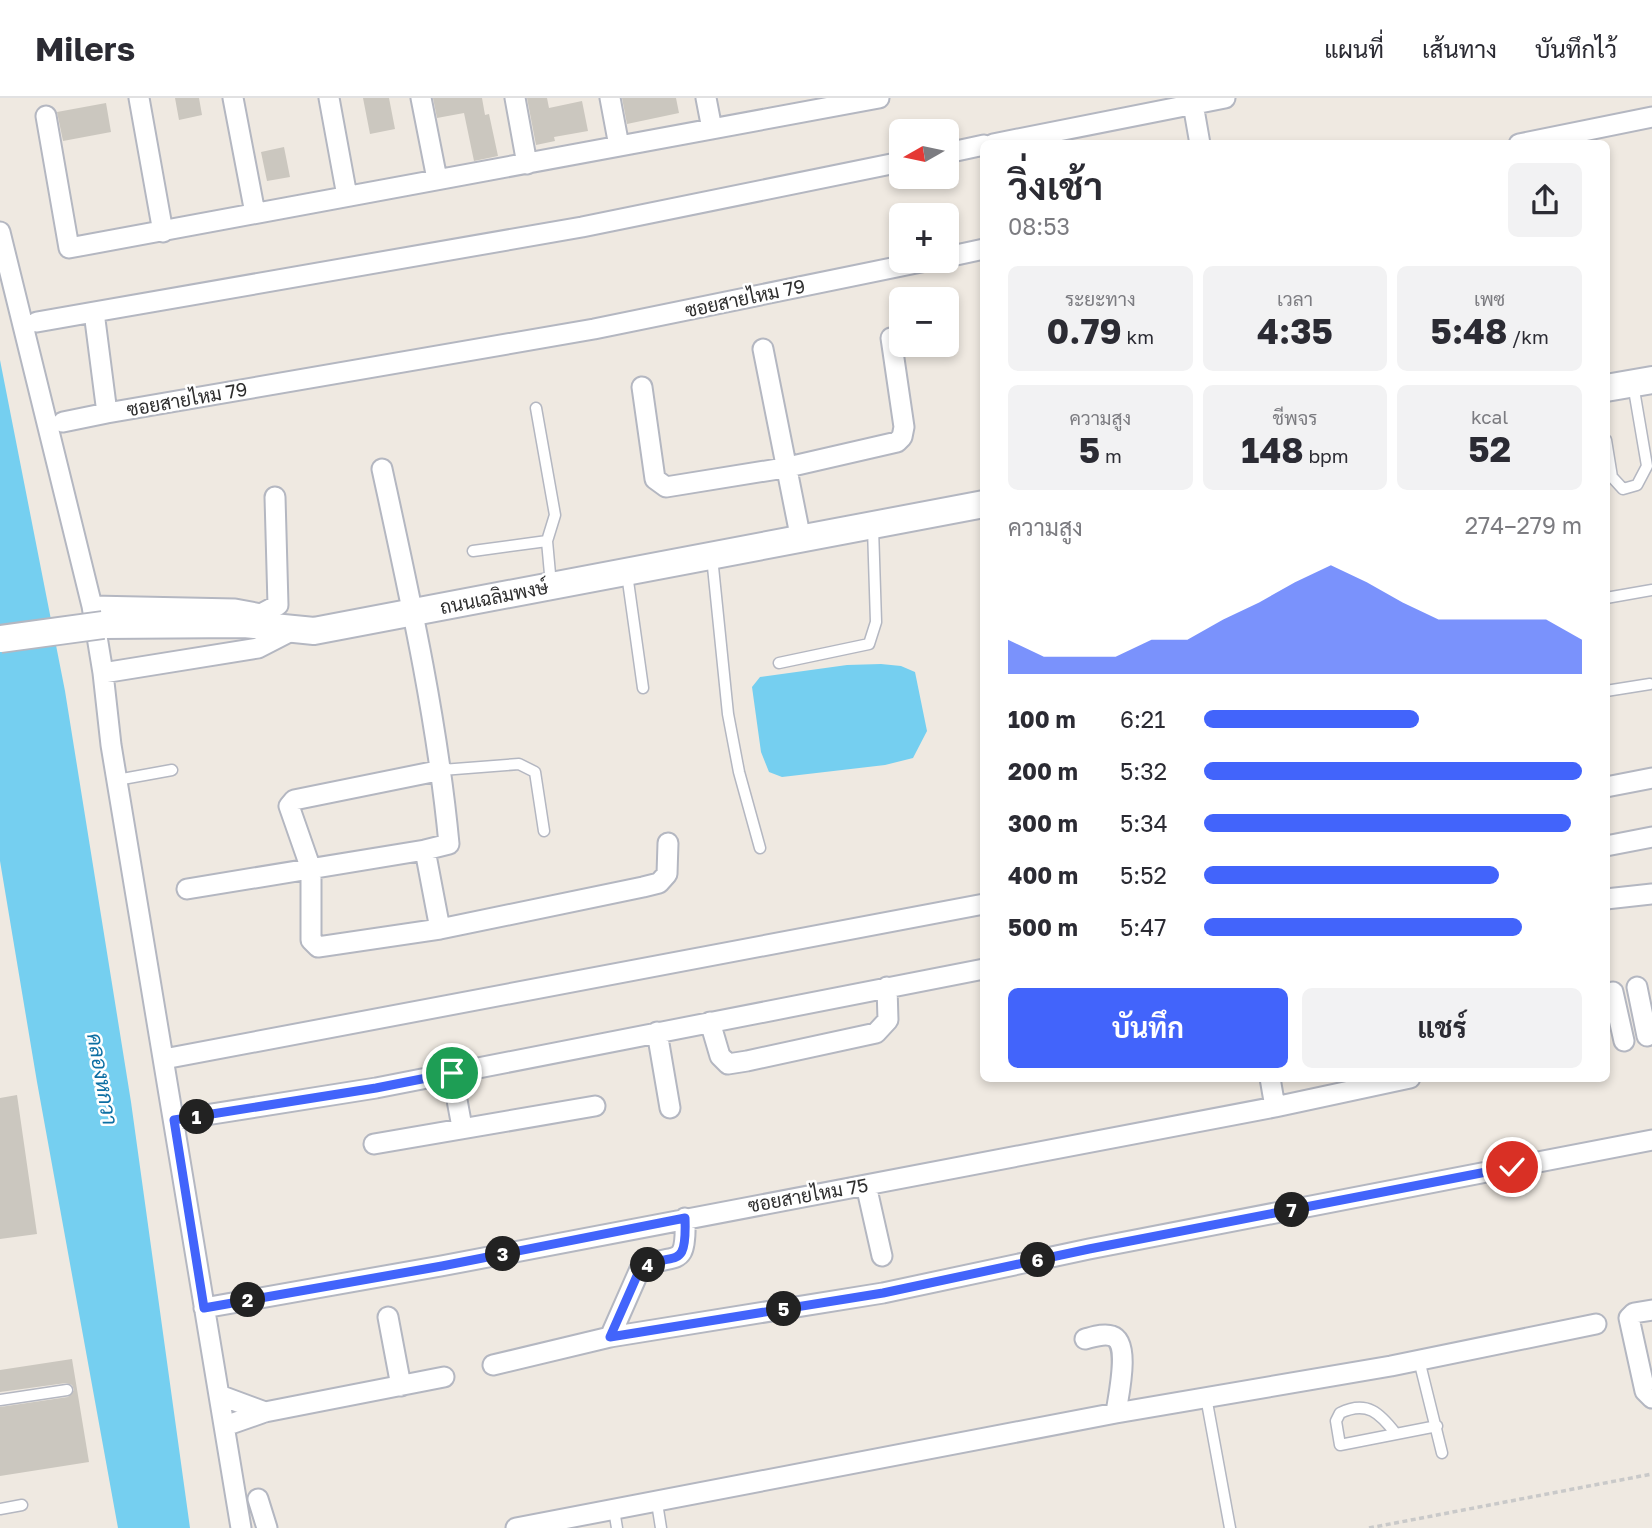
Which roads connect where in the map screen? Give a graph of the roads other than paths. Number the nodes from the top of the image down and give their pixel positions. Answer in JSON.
{"nodes":[{"id":1,"x":139,"y":98,"type":"edge"},
{"id":2,"x":233,"y":98,"type":"edge"},
{"id":3,"x":329,"y":98,"type":"edge"},
{"id":4,"x":421,"y":98,"type":"edge"},
{"id":5,"x":515,"y":98,"type":"edge"},
{"id":6,"x":610,"y":98,"type":"edge"},
{"id":7,"x":706,"y":98,"type":"edge"},
{"id":8,"x":879,"y":98,"type":"edge"},
{"id":9,"x":1225,"y":98,"type":"edge"},
{"id":10,"x":1193,"y":104,"type":"junction"},
{"id":11,"x":801,"y":105,"type":"edge"},
{"id":12,"x":46,"y":116,"type":"dead end"},
{"id":13,"x":1652,"y":117,"type":"edge"},
{"id":14,"x":712,"y":129,"type":"junction"},
{"id":15,"x":1018,"y":140,"type":"edge"},
{"id":16,"x":1199,"y":140,"type":"edge"},
{"id":17,"x":1539,"y":140,"type":"edge"},
{"id":18,"x":619,"y":146,"type":"junction"},
{"id":19,"x":980,"y":146,"type":"edge"},
{"id":20,"x":959,"y":150,"type":"edge"},
{"id":21,"x":527,"y":164,"type":"junction"},
{"id":22,"x":889,"y":164,"type":"edge"},
{"id":23,"x":436,"y":179,"type":"junction"},
{"id":24,"x":347,"y":196,"type":"junction"},
{"id":25,"x":255,"y":213,"type":"junction"},
{"id":26,"x":0,"y":232,"type":"edge"},
{"id":27,"x":163,"y":232,"type":"junction"},
{"id":28,"x":980,"y":250,"type":"edge"},
{"id":29,"x":959,"y":254,"type":"edge"},
{"id":30,"x":889,"y":268,"type":"edge"},
{"id":31,"x":94,"y":312,"type":"junction"},
{"id":32,"x":37,"y":322,"type":"dead end"},
{"id":33,"x":763,"y":349,"type":"dead end"},
{"id":34,"x":894,"y":357,"type":"edge"},
{"id":35,"x":1643,"y":382,"type":"edge"},
{"id":36,"x":642,"y":387,"type":"dead end"},
{"id":37,"x":1610,"y":387,"type":"edge"},
{"id":38,"x":536,"y":408,"type":"dead end"},
{"id":39,"x":107,"y":413,"type":"junction"},
{"id":40,"x":63,"y":422,"type":"dead end"},
{"id":41,"x":1610,"y":465,"type":"edge"},
{"id":42,"x":784,"y":468,"type":"junction"},
{"id":43,"x":382,"y":469,"type":"dead end"},
{"id":44,"x":275,"y":497,"type":"dead end"},
{"id":45,"x":980,"y":504,"type":"edge"},
{"id":46,"x":873,"y":524,"type":"junction"},
{"id":47,"x":800,"y":540,"type":"junction"},
{"id":48,"x":547,"y":541,"type":"junction"},
{"id":49,"x":472,"y":551,"type":"dead end"},
{"id":50,"x":712,"y":556,"type":"junction"},
{"id":51,"x":627,"y":573,"type":"junction"},
{"id":52,"x":551,"y":586,"type":"junction"},
{"id":53,"x":1652,"y":590,"type":"edge"},
{"id":54,"x":1610,"y":597,"type":"edge"},
{"id":55,"x":414,"y":612,"type":"junction"},
{"id":56,"x":261,"y":614,"type":"junction"},
{"id":57,"x":97,"y":615,"type":"junction"},
{"id":58,"x":304,"y":630,"type":"junction"},
{"id":59,"x":0,"y":639,"type":"edge"},
{"id":60,"x":779,"y":663,"type":"dead end"},
{"id":61,"x":103,"y":673,"type":"junction"},
{"id":62,"x":1650,"y":684,"type":"dead end"},
{"id":63,"x":643,"y":688,"type":"dead end"},
{"id":64,"x":1610,"y":690,"type":"edge"},
{"id":65,"x":172,"y":770,"type":"dead end"},
{"id":66,"x":442,"y":770,"type":"junction"},
{"id":67,"x":1652,"y":778,"type":"edge"},
{"id":68,"x":117,"y":780,"type":"junction"},
{"id":69,"x":1610,"y":786,"type":"edge"},
{"id":70,"x":544,"y":831,"type":"dead end"},
{"id":71,"x":1652,"y":837,"type":"edge"},
{"id":72,"x":668,"y":843,"type":"dead end"},
{"id":73,"x":1610,"y":845,"type":"edge"},
{"id":74,"x":760,"y":848,"type":"dead end"},
{"id":75,"x":425,"y":850,"type":"junction"},
{"id":76,"x":311,"y":869,"type":"junction"},
{"id":77,"x":187,"y":889,"type":"dead end"},
{"id":78,"x":1652,"y":894,"type":"edge"},
{"id":79,"x":1610,"y":899,"type":"edge"},
{"id":80,"x":980,"y":905,"type":"edge"},
{"id":81,"x":440,"y":929,"type":"junction"},
{"id":82,"x":980,"y":969,"type":"edge"},
{"id":83,"x":1644,"y":985,"type":"edge"},
{"id":84,"x":887,"y":987,"type":"junction"},
{"id":85,"x":1610,"y":992,"type":"edge"},
{"id":86,"x":710,"y":1021,"type":"junction"},
{"id":87,"x":657,"y":1032,"type":"junction"},
{"id":88,"x":1649,"y":1036,"type":"edge"},
{"id":89,"x":1615,"y":1042,"type":"edge"},
{"id":90,"x":164,"y":1059,"type":"junction"},
{"id":91,"x":452,"y":1073,"type":"junction"},
{"id":92,"x":1271,"y":1082,"type":"edge"},
{"id":93,"x":1388,"y":1082,"type":"edge"},
{"id":94,"x":595,"y":1106,"type":"dead end"},
{"id":95,"x":1275,"y":1107,"type":"junction"},
{"id":96,"x":670,"y":1108,"type":"dead end"},
{"id":97,"x":174,"y":1120,"type":"junction"},
{"id":98,"x":462,"y":1127,"type":"junction"},
{"id":99,"x":1652,"y":1140,"type":"edge"},
{"id":100,"x":374,"y":1144,"type":"dead end"},
{"id":101,"x":866,"y":1185,"type":"junction"},
{"id":102,"x":685,"y":1218,"type":"junction"},
{"id":103,"x":883,"y":1256,"type":"dead end"},
{"id":104,"x":204,"y":1308,"type":"junction"},
{"id":105,"x":1643,"y":1312,"type":"edge"},
{"id":106,"x":388,"y":1317,"type":"dead end"},
{"id":107,"x":1596,"y":1324,"type":"dead end"},
{"id":108,"x":610,"y":1337,"type":"junction"},
{"id":109,"x":1085,"y":1339,"type":"dead end"},
{"id":110,"x":1419,"y":1360,"type":"junction"},
{"id":111,"x":493,"y":1365,"type":"dead end"},
{"id":112,"x":444,"y":1377,"type":"dead end"},
{"id":113,"x":401,"y":1386,"type":"junction"},
{"id":114,"x":67,"y":1390,"type":"dead end"},
{"id":115,"x":219,"y":1395,"type":"junction"},
{"id":116,"x":1206,"y":1397,"type":"junction"},
{"id":117,"x":1652,"y":1398,"type":"edge"},
{"id":118,"x":0,"y":1400,"type":"edge"},
{"id":119,"x":265,"y":1412,"type":"junction"},
{"id":120,"x":1116,"y":1413,"type":"junction"},
{"id":121,"x":225,"y":1426,"type":"junction"},
{"id":122,"x":1437,"y":1426,"type":"junction"},
{"id":123,"x":1396,"y":1434,"type":"junction"},
{"id":124,"x":1442,"y":1453,"type":"dead end"},
{"id":125,"x":258,"y":1499,"type":"dead end"},
{"id":126,"x":657,"y":1503,"type":"junction"},
{"id":127,"x":22,"y":1505,"type":"dead end"},
{"id":128,"x":0,"y":1509,"type":"edge"},
{"id":129,"x":616,"y":1519,"type":"edge"},
{"id":130,"x":241,"y":1528,"type":"edge"},
{"id":131,"x":267,"y":1528,"type":"edge"},
{"id":132,"x":516,"y":1528,"type":"edge"},
{"id":133,"x":661,"y":1528,"type":"edge"},
{"id":134,"x":1230,"y":1528,"type":"edge"}],
"edges":[{"from":1,"to":27,"type":"street"},
{"from":2,"to":25,"type":"street"},
{"from":3,"to":24,"type":"street"},
{"from":4,"to":23,"type":"street"},
{"from":5,"to":21,"type":"street"},
{"from":6,"to":18,"type":"street"},
{"from":7,"to":14,"type":"street"},
{"from":8,"to":11,"type":"street"},
{"from":9,"to":10,"type":"street"},
{"from":10,"to":15,"type":"street"},
{"from":10,"to":16,"type":"street"},
{"from":11,"to":14,"type":"street"},
{"from":12,"to":27,"type":"street"},
{"from":13,"to":17,"type":"street"},
{"from":14,"to":18,"type":"street"},
{"from":18,"to":21,"type":"street"},
{"from":19,"to":20,"type":"street"},
{"from":21,"to":23,"type":"street"},
{"from":22,"to":31,"type":"street"},
{"from":23,"to":24,"type":"street"},
{"from":24,"to":25,"type":"street"},
{"from":25,"to":27,"type":"street"},
{"from":26,"to":57,"type":"street"},
{"from":28,"to":29,"type":"street"},
{"from":30,"to":39,"type":"street","name":"ซอยสายไหม 79"},
{"from":31,"to":32,"type":"street"},
{"from":31,"to":39,"type":"street","name":"ซอยสายไหม 79"},
{"from":33,"to":42,"type":"street"},
{"from":34,"to":42,"type":"street"},
{"from":35,"to":37,"type":"main road"},
{"from":35,"to":41,"type":"lane"},
{"from":36,"to":42,"type":"street"},
{"from":38,"to":48,"type":"lane"},
{"from":39,"to":40,"type":"street"},
{"from":42,"to":47,"type":"street"},
{"from":43,"to":55,"type":"street"},
{"from":44,"to":56,"type":"street"},
{"from":45,"to":46,"type":"main road","name":"ถนนเฉลิมพงษ์"},
{"from":46,"to":47,"type":"main road","name":"ถนนเฉลิมพงษ์"},
{"from":46,"to":60,"type":"lane"},
{"from":47,"to":50,"type":"main road","name":"ถนนเฉลิมพงษ์"},
{"from":48,"to":49,"type":"lane"},
{"from":48,"to":52,"type":"lane"},
{"from":50,"to":51,"type":"main road","name":"ถนนเฉลิมพงษ์"},
{"from":50,"to":74,"type":"lane"},
{"from":51,"to":52,"type":"main road","name":"ถนนเฉลิมพงษ์"},
{"from":51,"to":63,"type":"lane"},
{"from":52,"to":55,"type":"main road","name":"ถนนเฉลิมพงษ์"},
{"from":53,"to":54,"type":"lane"},
{"from":55,"to":58,"type":"main road","name":"ถนนเฉลิมพงษ์"},
{"from":55,"to":66,"type":"street"},
{"from":56,"to":57,"type":"street"},
{"from":56,"to":58,"type":"street"},
{"from":57,"to":58,"type":"main road","name":"ถนนเฉลิมพงษ์"},
{"from":57,"to":59,"type":"main road","name":"ถนนเฉลิมพงษ์","bridge":true},
{"from":57,"to":61,"type":"street"},
{"from":58,"to":61,"type":"street"},
{"from":61,"to":68,"type":"street"},
{"from":62,"to":64,"type":"lane"},
{"from":65,"to":68,"type":"lane"},
{"from":66,"to":70,"type":"lane"},
{"from":66,"to":75,"type":"street"},
{"from":66,"to":76,"type":"street"},
{"from":67,"to":69,"type":"street"},
{"from":68,"to":90,"type":"street"},
{"from":71,"to":73,"type":"street"},
{"from":72,"to":81,"type":"street"},
{"from":75,"to":76,"type":"street"},
{"from":75,"to":81,"type":"street"},
{"from":76,"to":77,"type":"street"},
{"from":76,"to":81,"type":"street"},
{"from":78,"to":79,"type":"street"},
{"from":80,"to":90,"type":"street"},
{"from":82,"to":84,"type":"street"},
{"from":83,"to":85,"type":"street"},
{"from":83,"to":88,"type":"street"},
{"from":84,"to":86,"type":"street"},
{"from":84,"to":86,"type":"street"},
{"from":85,"to":89,"type":"street"},
{"from":86,"to":87,"type":"street"},
{"from":87,"to":91,"type":"street"},
{"from":87,"to":96,"type":"street"},
{"from":88,"to":89,"type":"street"},
{"from":90,"to":97,"type":"street"},
{"from":91,"to":97,"type":"street"},
{"from":91,"to":98,"type":"street"},
{"from":92,"to":95,"type":"street"},
{"from":93,"to":95,"type":"street","name":"ซอยสายไหม 75"},
{"from":94,"to":98,"type":"street"},
{"from":95,"to":101,"type":"street","name":"ซอยสายไหม 75"},
{"from":97,"to":104,"type":"street"},
{"from":98,"to":100,"type":"street"},
{"from":99,"to":108,"type":"street"},
{"from":101,"to":102,"type":"street","name":"ซอยสายไหม 75"},
{"from":101,"to":103,"type":"street"},
{"from":102,"to":104,"type":"street","name":"ซอยสายไหม 75"},
{"from":102,"to":108,"type":"street"},
{"from":104,"to":115,"type":"street"},
{"from":105,"to":117,"type":"street"},
{"from":106,"to":113,"type":"street"},
{"from":107,"to":110,"type":"street"},
{"from":108,"to":111,"type":"street"},
{"from":109,"to":120,"type":"street"},
{"from":110,"to":116,"type":"street"},
{"from":110,"to":122,"type":"lane"},
{"from":112,"to":113,"type":"street"},
{"from":113,"to":119,"type":"street"},
{"from":114,"to":118,"type":"lane"},
{"from":115,"to":119,"type":"street"},
{"from":115,"to":121,"type":"street"},
{"from":116,"to":120,"type":"street"},
{"from":116,"to":134,"type":"lane"},
{"from":119,"to":121,"type":"street"},
{"from":120,"to":126,"type":"street"},
{"from":121,"to":130,"type":"street"},
{"from":122,"to":123,"type":"lane"},
{"from":122,"to":124,"type":"lane"},
{"from":123,"to":123,"type":"lane"},
{"from":125,"to":131,"type":"street"},
{"from":126,"to":129,"type":"street"},
{"from":126,"to":133,"type":"lane"},
{"from":127,"to":128,"type":"lane"},
{"from":129,"to":132,"type":"street"}]}
